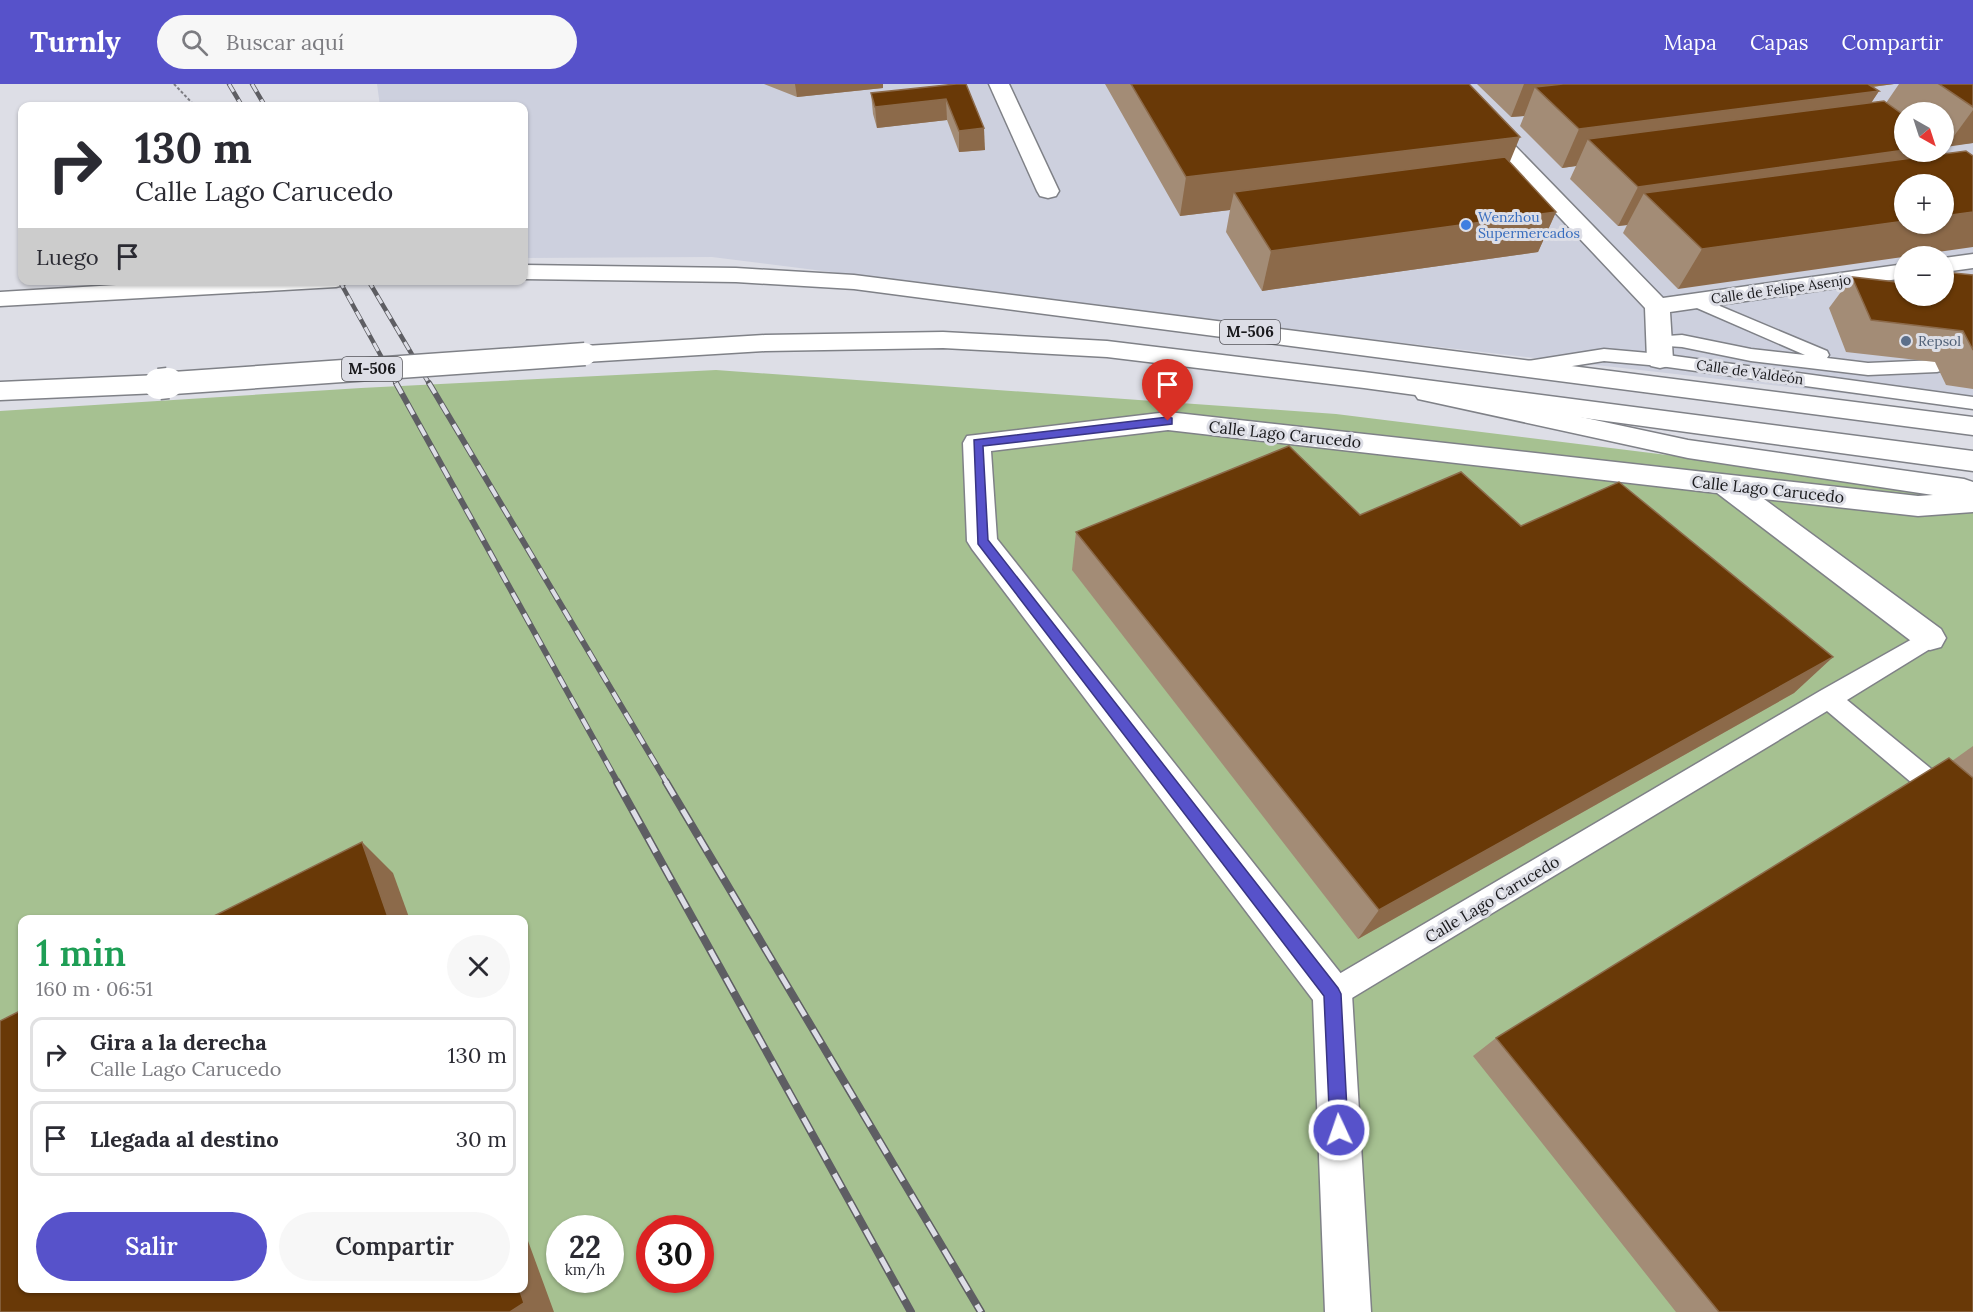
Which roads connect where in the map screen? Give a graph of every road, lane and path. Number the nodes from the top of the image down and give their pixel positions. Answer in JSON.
{"nodes":[{"id":1,"x":174,"y":84,"type":"edge"},
{"id":2,"x":999,"y":84,"type":"edge"},
{"id":3,"x":1444,"y":84,"type":"edge"},
{"id":4,"x":191,"y":102,"type":"edge"},
{"id":5,"x":1048,"y":191,"type":"dead end"},
{"id":6,"x":1973,"y":261,"type":"edge"},
{"id":7,"x":1954,"y":264,"type":"edge"},
{"id":8,"x":528,"y":272,"type":"edge"},
{"id":9,"x":1894,"y":273,"type":"edge"},
{"id":10,"x":250,"y":285,"type":"edge"},
{"id":11,"x":0,"y":299,"type":"edge"},
{"id":12,"x":1696,"y":301,"type":"junction"},
{"id":13,"x":1657,"y":306,"type":"junction"},
{"id":14,"x":1659,"y":350,"type":"junction"},
{"id":15,"x":1845,"y":366,"type":"junction"},
{"id":16,"x":1937,"y":366,"type":"dead end"},
{"id":17,"x":1528,"y":367,"type":"junction"},
{"id":18,"x":1364,"y":380,"type":"junction"},
{"id":19,"x":0,"y":391,"type":"edge"},
{"id":20,"x":1973,"y":402,"type":"edge"},
{"id":21,"x":1973,"y":426,"type":"edge"},
{"id":22,"x":1973,"y":461,"type":"edge"},
{"id":23,"x":1726,"y":484,"type":"junction"},
{"id":24,"x":1973,"y":490,"type":"edge"},
{"id":25,"x":1973,"y":502,"type":"edge"},
{"id":26,"x":1930,"y":638,"type":"joint"},
{"id":27,"x":1828,"y":698,"type":"junction"},
{"id":28,"x":1973,"y":819,"type":"edge"},
{"id":29,"x":1332,"y":994,"type":"junction"},
{"id":30,"x":1348,"y":1312,"type":"edge"}],
"edges":[{"from":1,"to":4,"type":"path"},
{"from":2,"to":5,"type":"main road"},
{"from":3,"to":13,"type":"main road"},
{"from":6,"to":7,"type":"main road"},
{"from":8,"to":17,"type":"main road","number":"M-506"},
{"from":9,"to":12,"type":"main road","name":"Calle de Felipe Asenjo"},
{"from":10,"to":11,"type":"main road"},
{"from":12,"to":13,"type":"main road","name":"Calle de Felipe Asenjo"},
{"from":12,"to":15,"type":"lane","name":"Calle de Valdeón"},
{"from":13,"to":14,"type":"main road"},
{"from":14,"to":15,"type":"lane","name":"Calle de Valdeón"},
{"from":14,"to":17,"type":"lane","name":"Calle de Valdeón"},
{"from":14,"to":20,"type":"lane","name":"Calle de Valdeón"},
{"from":15,"to":16,"type":"lane","name":"Calle de Valdeón"},
{"from":17,"to":21,"type":"main road","number":"M-506"},
{"from":18,"to":19,"type":"main road","number":"M-506","bridge":true},
{"from":18,"to":22,"type":"main road","number":"M-506"},
{"from":18,"to":24,"type":"main road"},
{"from":23,"to":25,"type":"main road","name":"Calle Lago Carucedo"},
{"from":23,"to":26,"type":"main road"},
{"from":23,"to":29,"type":"main road","name":"Calle Lago Carucedo"},
{"from":26,"to":27,"type":"lane","name":"Calle Lago Carucedo"},
{"from":27,"to":28,"type":"lane"},
{"from":27,"to":29,"type":"lane","name":"Calle Lago Carucedo"},
{"from":29,"to":30,"type":"main road"}]}
